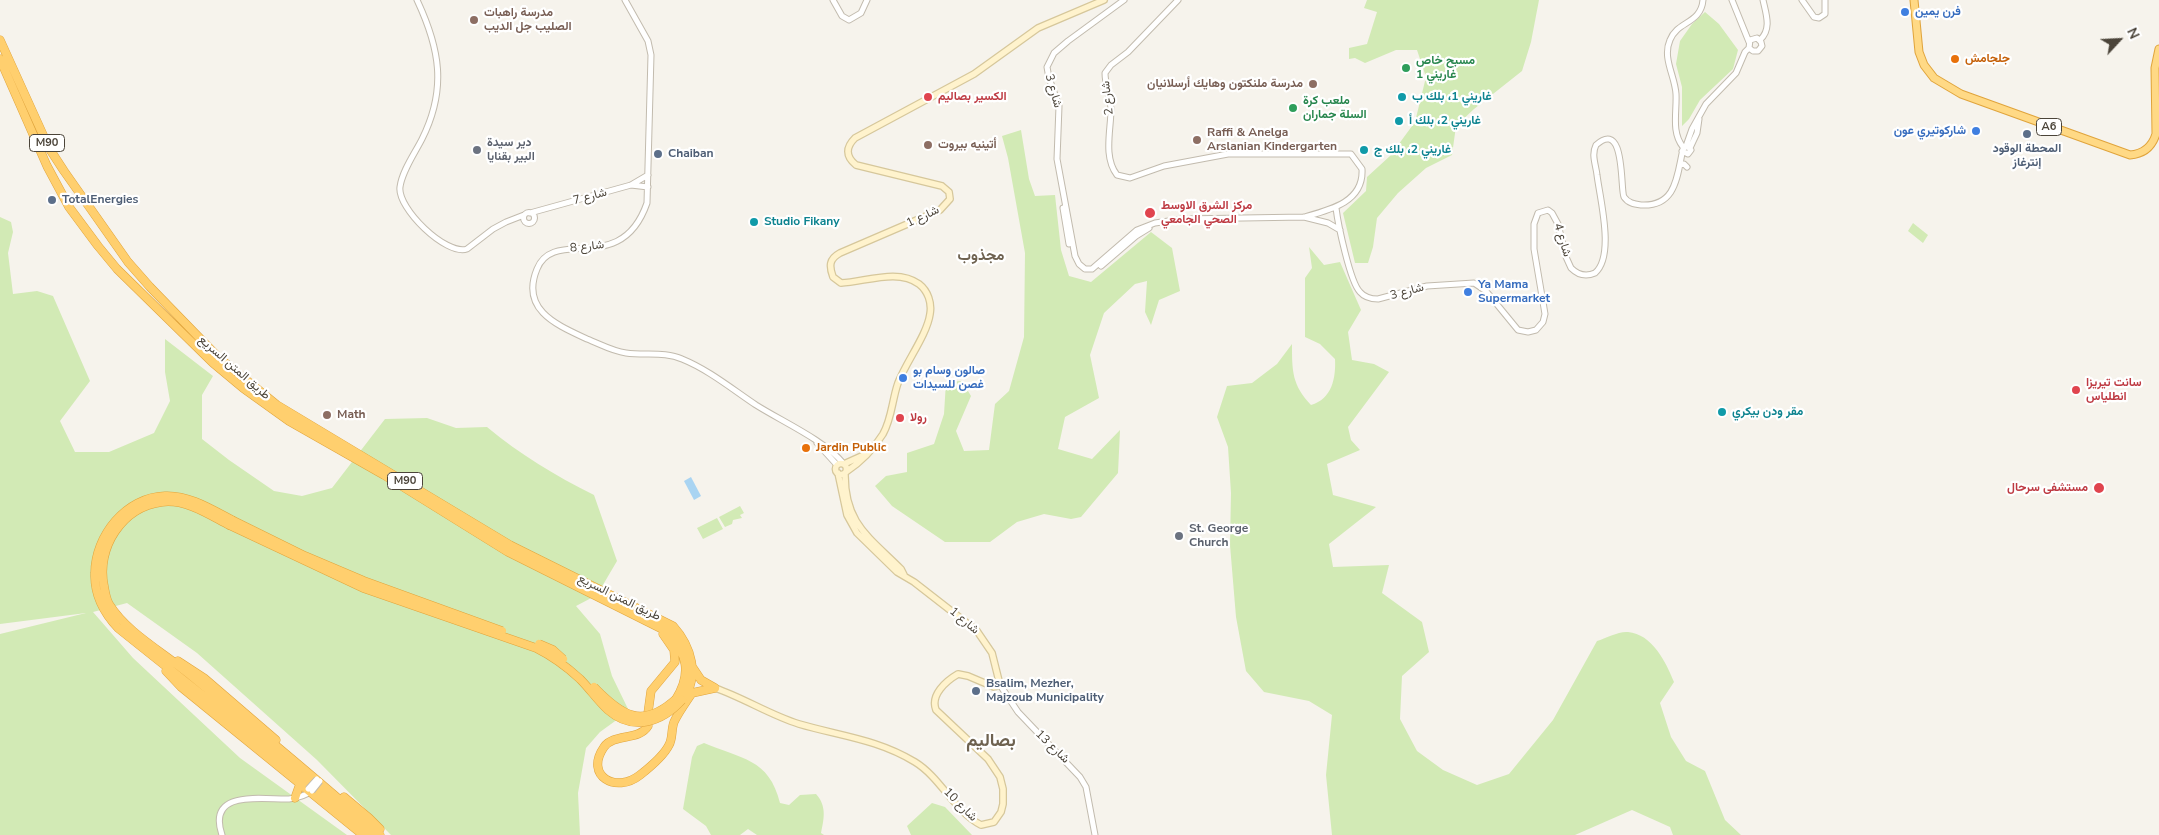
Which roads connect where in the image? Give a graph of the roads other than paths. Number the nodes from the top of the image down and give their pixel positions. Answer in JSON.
{"nodes":[{"id":1,"x":417,"y":0,"type":"edge"},
{"id":2,"x":625,"y":0,"type":"edge"},
{"id":3,"x":833,"y":0,"type":"edge"},
{"id":4,"x":868,"y":0,"type":"edge"},
{"id":5,"x":1104,"y":0,"type":"edge"},
{"id":6,"x":1124,"y":0,"type":"edge"},
{"id":7,"x":1178,"y":0,"type":"edge"},
{"id":8,"x":1703,"y":0,"type":"edge"},
{"id":9,"x":1732,"y":0,"type":"edge"},
{"id":10,"x":1763,"y":0,"type":"edge"},
{"id":11,"x":1802,"y":0,"type":"edge"},
{"id":12,"x":1825,"y":0,"type":"edge"},
{"id":13,"x":1914,"y":0,"type":"edge"},
{"id":14,"x":0,"y":40,"type":"edge"},
{"id":15,"x":1760,"y":40,"type":"junction"},
{"id":16,"x":1749,"y":42,"type":"junction"},
{"id":17,"x":1749,"y":48,"type":"junction"},
{"id":18,"x":2159,"y":49,"type":"edge"},
{"id":19,"x":0,"y":59,"type":"edge"},
{"id":20,"x":1686,"y":148,"type":"junction"},
{"id":21,"x":1680,"y":163,"type":"junction"},
{"id":22,"x":1687,"y":167,"type":"dead end"},
{"id":23,"x":648,"y":175,"type":"junction"},
{"id":24,"x":631,"y":185,"type":"junction"},
{"id":25,"x":648,"y":187,"type":"junction"},
{"id":26,"x":549,"y":208,"type":"junction"},
{"id":27,"x":1336,"y":208,"type":"junction"},
{"id":28,"x":530,"y":213,"type":"junction"},
{"id":29,"x":1304,"y":217,"type":"junction"},
{"id":30,"x":524,"y":218,"type":"junction"},
{"id":31,"x":534,"y":218,"type":"junction"},
{"id":32,"x":1340,"y":230,"type":"junction"},
{"id":33,"x":109,"y":236,"type":"junction"},
{"id":34,"x":98,"y":246,"type":"junction"},
{"id":35,"x":1454,"y":284,"type":"joint"},
{"id":36,"x":868,"y":453,"type":"junction"},
{"id":37,"x":841,"y":464,"type":"junction"},
{"id":38,"x":838,"y":473,"type":"junction"},
{"id":39,"x":846,"y":473,"type":"junction"},
{"id":40,"x":230,"y":523,"type":"junction"},
{"id":41,"x":904,"y":575,"type":"junction"},
{"id":42,"x":658,"y":626,"type":"junction"},
{"id":43,"x":155,"y":658,"type":"junction"},
{"id":44,"x":172,"y":660,"type":"junction"},
{"id":45,"x":692,"y":665,"type":"junction"},
{"id":46,"x":1000,"y":685,"type":"junction"},
{"id":47,"x":716,"y":688,"type":"junction"},
{"id":48,"x":689,"y":694,"type":"junction"},
{"id":49,"x":679,"y":700,"type":"junction"},
{"id":50,"x":648,"y":713,"type":"dead end"},
{"id":51,"x":648,"y":726,"type":"dead end"},
{"id":52,"x":319,"y":779,"type":"junction"},
{"id":53,"x":300,"y":784,"type":"junction"},
{"id":54,"x":309,"y":791,"type":"junction"},
{"id":55,"x":296,"y":798,"type":"junction"},
{"id":56,"x":222,"y":835,"type":"edge"},
{"id":57,"x":363,"y":835,"type":"edge"},
{"id":58,"x":371,"y":835,"type":"edge"},
{"id":59,"x":382,"y":835,"type":"edge"},
{"id":60,"x":1095,"y":835,"type":"edge"}],
"edges":[{"from":1,"to":30,"type":"street"},
{"from":2,"to":23,"type":"street","name":"شارع 8"},
{"from":3,"to":4,"type":"street"},
{"from":5,"to":36,"type":"main road","name":"شارع 1"},
{"from":6,"to":29,"type":"street","name":"شارع 3"},
{"from":7,"to":27,"type":"street","name":"شارع 2"},
{"from":8,"to":20,"type":"street"},
{"from":9,"to":16,"type":"street"},
{"from":10,"to":15,"type":"street"},
{"from":11,"to":12,"type":"street"},
{"from":13,"to":18,"type":"highway","number":"A6"},
{"from":14,"to":33,"type":"highway","name":"طريق المتن السريع","number":"M90"},
{"from":15,"to":16,"type":"street"},
{"from":15,"to":17,"type":"street"},
{"from":16,"to":17,"type":"street"},
{"from":17,"to":20,"type":"street","name":"شارع 4"},
{"from":19,"to":34,"type":"highway","name":"طريق المتن السريع","number":"M90"},
{"from":20,"to":21,"type":"street","name":"شارع 4"},
{"from":21,"to":22,"type":"street"},
{"from":21,"to":35,"type":"street","name":"شارع 4"},
{"from":23,"to":24,"type":"street"},
{"from":23,"to":25,"type":"street","name":"شارع 8"},
{"from":24,"to":25,"type":"street"},
{"from":24,"to":26,"type":"street","name":"شارع 7"},
{"from":25,"to":37,"type":"street","name":"شارع 8"},
{"from":26,"to":28,"type":"street","name":"شارع 7"},
{"from":26,"to":31,"type":"street","name":"شارع 7"},
{"from":27,"to":29,"type":"street"},
{"from":27,"to":32,"type":"street","name":"شارع 3"},
{"from":28,"to":30,"type":"street","name":"شارع 7"},
{"from":28,"to":31,"type":"street"},
{"from":29,"to":32,"type":"street"},
{"from":30,"to":31,"type":"street","name":"شارع 7"},
{"from":32,"to":35,"type":"street","name":"شارع 3"},
{"from":33,"to":34,"type":"highway"},
{"from":33,"to":45,"type":"highway","name":"طريق المتن السريع","number":"M90"},
{"from":34,"to":42,"type":"highway","name":"طريق المتن السريع","number":"M90"},
{"from":36,"to":37,"type":"main road","name":"شارع 1"},
{"from":36,"to":39,"type":"main road","name":"شارع 1"},
{"from":37,"to":38,"type":"main road","name":"شارع 1"},
{"from":37,"to":39,"type":"main road"},
{"from":38,"to":39,"type":"main road"},
{"from":38,"to":41,"type":"main road","name":"شارع 1"},
{"from":39,"to":41,"type":"main road","name":"شارع 1"},
{"from":40,"to":43,"type":"highway"},
{"from":40,"to":44,"type":"highway"},
{"from":40,"to":49,"type":"highway","bridge":true},
{"from":41,"to":46,"type":"main road","name":"شارع 1"},
{"from":42,"to":49,"type":"highway","name":"طريق المتن السريع","number":"M90"},
{"from":42,"to":50,"type":"highway"},
{"from":43,"to":53,"type":"highway"},
{"from":43,"to":58,"type":"highway"},
{"from":44,"to":52,"type":"highway"},
{"from":44,"to":59,"type":"highway"},
{"from":45,"to":47,"type":"highway"},
{"from":45,"to":48,"type":"highway","name":"طريق المتن السريع","number":"M90"},
{"from":46,"to":47,"type":"main road","name":"شارع 10"},
{"from":46,"to":60,"type":"street","name":"شارع 13"},
{"from":47,"to":48,"type":"highway"},
{"from":48,"to":49,"type":"highway"},
{"from":48,"to":51,"type":"highway"},
{"from":52,"to":54,"type":"street","bridge":true},
{"from":52,"to":59,"type":"highway"},
{"from":53,"to":54,"type":"highway"},
{"from":53,"to":55,"type":"highway"},
{"from":54,"to":55,"type":"street"},
{"from":54,"to":57,"type":"highway"},
{"from":55,"to":56,"type":"street"}]}
